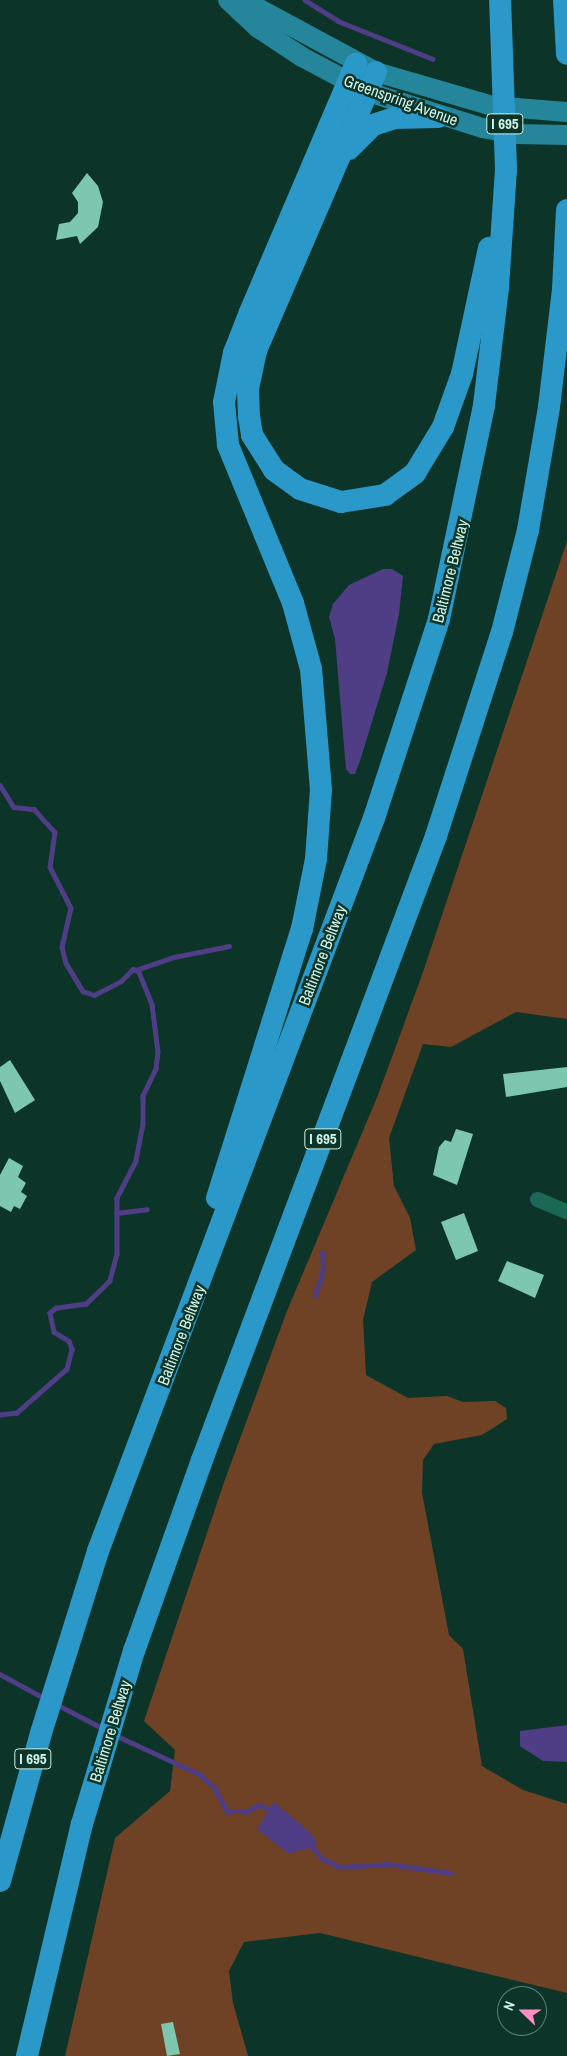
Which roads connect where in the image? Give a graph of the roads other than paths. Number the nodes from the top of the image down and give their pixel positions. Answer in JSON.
{"nodes":[{"id":1,"x":228,"y":0,"type":"edge"},
{"id":2,"x":243,"y":0,"type":"edge"},
{"id":3,"x":500,"y":0,"type":"edge"},
{"id":4,"x":564,"y":0,"type":"edge"},
{"id":5,"x":567,"y":54,"type":"edge"},
{"id":6,"x":362,"y":78,"type":"junction"},
{"id":7,"x":567,"y":112,"type":"edge"},
{"id":8,"x":438,"y":117,"type":"junction"},
{"id":9,"x":567,"y":135,"type":"edge"},
{"id":10,"x":338,"y":163,"type":"junction"},
{"id":11,"x":505,"y":173,"type":"junction"},
{"id":12,"x":567,"y":210,"type":"edge"},
{"id":13,"x":537,"y":1199,"type":"dead end"},
{"id":14,"x":567,"y":1212,"type":"edge"},
{"id":15,"x":140,"y":1440,"type":"junction"},
{"id":16,"x":0,"y":1881,"type":"edge"},
{"id":17,"x":27,"y":2056,"type":"edge"}],
"edges":[{"from":1,"to":6,"type":"main road","name":"Greenspring Avenue"},
{"from":2,"to":6,"type":"main road","name":"Greenspring Avenue"},
{"from":3,"to":11,"type":"highway","name":"Baltimore Beltway","number":"I 695"},
{"from":4,"to":5,"type":"highway"},
{"from":6,"to":7,"type":"main road","name":"Greenspring Avenue"},
{"from":6,"to":8,"type":"main road","name":"Greenspring Avenue"},
{"from":6,"to":10,"type":"highway"},
{"from":6,"to":15,"type":"highway"},
{"from":8,"to":9,"type":"main road","name":"Greenspring Avenue"},
{"from":8,"to":10,"type":"highway"},
{"from":10,"to":11,"type":"highway"},
{"from":11,"to":15,"type":"highway","name":"Baltimore Beltway","number":"I 695"},
{"from":12,"to":17,"type":"highway","name":"Baltimore Beltway","number":"I 695"},
{"from":13,"to":14,"type":"street"},
{"from":15,"to":16,"type":"highway","name":"Baltimore Beltway","number":"I 695"}]}
